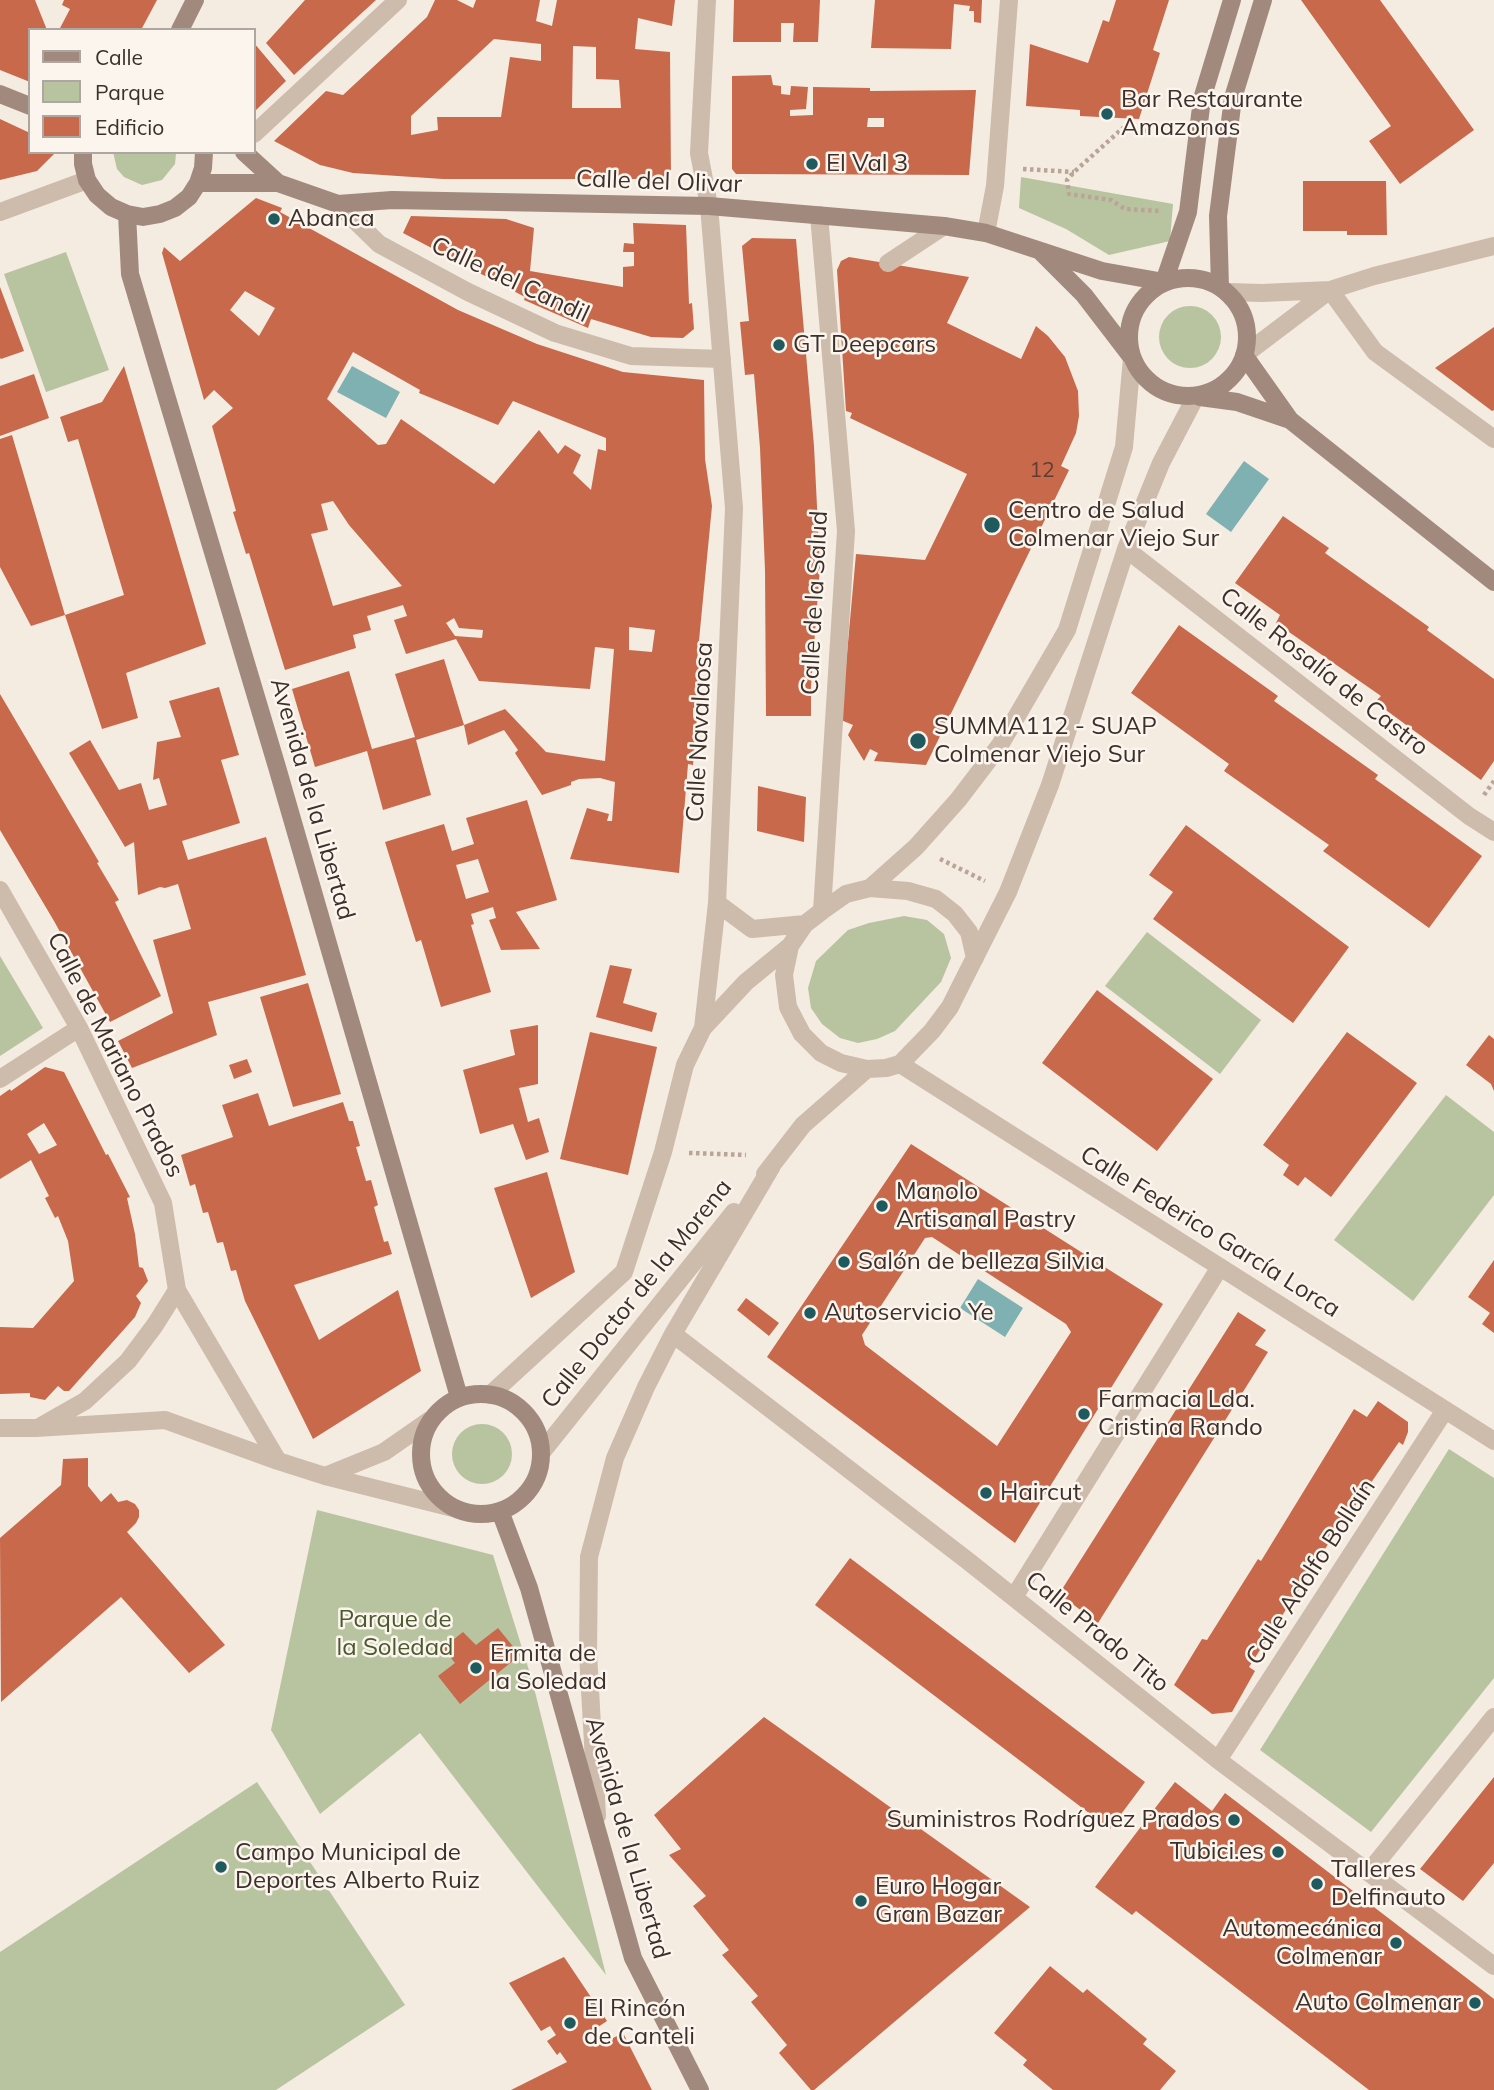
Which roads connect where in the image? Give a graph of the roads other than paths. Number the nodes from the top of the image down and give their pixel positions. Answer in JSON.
{"nodes":[{"id":1,"x":195,"y":0,"type":"edge"},
{"id":2,"x":398,"y":0,"type":"edge"},
{"id":3,"x":707,"y":0,"type":"edge"},
{"id":4,"x":1009,"y":0,"type":"edge"},
{"id":5,"x":1233,"y":0,"type":"edge"},
{"id":6,"x":1263,"y":0,"type":"edge"},
{"id":7,"x":181,"y":28,"type":"edge"},
{"id":8,"x":0,"y":94,"type":"edge"},
{"id":9,"x":28,"y":105,"type":"edge"},
{"id":10,"x":256,"y":132,"type":"edge"},
{"id":11,"x":83,"y":154,"type":"edge"},
{"id":12,"x":204,"y":154,"type":"edge"},
{"id":13,"x":246,"y":154,"type":"edge"},
{"id":14,"x":87,"y":180,"type":"junction"},
{"id":15,"x":198,"y":183,"type":"junction"},
{"id":16,"x":278,"y":183,"type":"junction"},
{"id":17,"x":338,"y":204,"type":"junction"},
{"id":18,"x":709,"y":206,"type":"junction"},
{"id":19,"x":0,"y":212,"type":"edge"},
{"id":20,"x":127,"y":214,"type":"junction"},
{"id":21,"x":819,"y":215,"type":"junction"},
{"id":22,"x":944,"y":226,"type":"junction"},
{"id":23,"x":986,"y":233,"type":"junction"},
{"id":24,"x":1494,"y":246,"type":"edge"},
{"id":25,"x":1038,"y":250,"type":"junction"},
{"id":26,"x":888,"y":263,"type":"dead end"},
{"id":27,"x":1164,"y":282,"type":"junction"},
{"id":28,"x":1223,"y":289,"type":"junction"},
{"id":29,"x":1330,"y":290,"type":"junction"},
{"id":30,"x":1244,"y":355,"type":"junction"},
{"id":31,"x":1132,"y":358,"type":"junction"},
{"id":32,"x":722,"y":359,"type":"junction"},
{"id":33,"x":1196,"y":396,"type":"junction"},
{"id":34,"x":1290,"y":420,"type":"junction"},
{"id":35,"x":1494,"y":439,"type":"edge"},
{"id":36,"x":1126,"y":549,"type":"junction"},
{"id":37,"x":1494,"y":582,"type":"edge"},
{"id":38,"x":1494,"y":832,"type":"edge"},
{"id":39,"x":870,"y":888,"type":"junction"},
{"id":40,"x":0,"y":890,"type":"edge"},
{"id":41,"x":717,"y":902,"type":"junction"},
{"id":42,"x":822,"y":911,"type":"junction"},
{"id":43,"x":805,"y":924,"type":"junction"},
{"id":44,"x":790,"y":946,"type":"junction"},
{"id":45,"x":975,"y":958,"type":"junction"},
{"id":46,"x":79,"y":1028,"type":"junction"},
{"id":47,"x":703,"y":1028,"type":"junction"},
{"id":48,"x":900,"y":1064,"type":"junction"},
{"id":49,"x":867,"y":1069,"type":"junction"},
{"id":50,"x":0,"y":1079,"type":"edge"},
{"id":51,"x":772,"y":1166,"type":"junction"},
{"id":52,"x":1220,"y":1267,"type":"junction"},
{"id":53,"x":177,"y":1290,"type":"junction"},
{"id":54,"x":673,"y":1334,"type":"junction"},
{"id":55,"x":490,"y":1395,"type":"junction"},
{"id":56,"x":459,"y":1397,"type":"junction"},
{"id":57,"x":1445,"y":1410,"type":"junction"},
{"id":58,"x":430,"y":1420,"type":"junction"},
{"id":59,"x":0,"y":1428,"type":"edge"},
{"id":60,"x":36,"y":1428,"type":"junction"},
{"id":61,"x":1494,"y":1441,"type":"edge"},
{"id":62,"x":541,"y":1452,"type":"junction"},
{"id":63,"x":278,"y":1461,"type":"junction"},
{"id":64,"x":325,"y":1476,"type":"junction"},
{"id":65,"x":457,"y":1509,"type":"junction"},
{"id":66,"x":500,"y":1511,"type":"junction"},
{"id":67,"x":1014,"y":1597,"type":"junction"},
{"id":68,"x":1494,"y":1717,"type":"edge"},
{"id":69,"x":1218,"y":1760,"type":"junction"},
{"id":70,"x":598,"y":1827,"type":"junction"},
{"id":71,"x":1369,"y":1872,"type":"junction"},
{"id":72,"x":1494,"y":1966,"type":"edge"},
{"id":73,"x":701,"y":2090,"type":"edge"}],
"edges":[{"from":1,"to":7,"type":"street"},
{"from":2,"to":10,"type":"street"},
{"from":3,"to":18,"type":"street","name":"Calle Navalaosa"},
{"from":4,"to":23,"type":"street"},
{"from":5,"to":27,"type":"street"},
{"from":6,"to":28,"type":"street"},
{"from":8,"to":9,"type":"street"},
{"from":11,"to":14,"type":"street"},
{"from":12,"to":15,"type":"street"},
{"from":13,"to":16,"type":"street","name":"Calle del Olivar"},
{"from":14,"to":19,"type":"street"},
{"from":14,"to":20,"type":"street"},
{"from":15,"to":16,"type":"street","name":"Calle del Olivar"},
{"from":15,"to":20,"type":"street"},
{"from":16,"to":17,"type":"street","name":"Calle del Olivar"},
{"from":17,"to":18,"type":"street","name":"Calle del Olivar"},
{"from":17,"to":32,"type":"street","name":"Calle del Candil"},
{"from":18,"to":21,"type":"street","name":"Calle del Olivar"},
{"from":18,"to":32,"type":"street","name":"Calle Navalaosa"},
{"from":20,"to":56,"type":"street","name":"Avenida de la Libertad"},
{"from":21,"to":22,"type":"street","name":"Calle del Olivar"},
{"from":21,"to":42,"type":"street","name":"Calle de la Salud"},
{"from":22,"to":23,"type":"street","name":"Calle del Olivar"},
{"from":22,"to":26,"type":"street"},
{"from":23,"to":25,"type":"street","name":"Calle del Olivar"},
{"from":24,"to":29,"type":"street"},
{"from":25,"to":27,"type":"street","name":"Calle del Olivar"},
{"from":25,"to":31,"type":"street","name":"Calle del Olivar"},
{"from":27,"to":28,"type":"street"},
{"from":27,"to":31,"type":"street"},
{"from":28,"to":29,"type":"street"},
{"from":28,"to":30,"type":"street"},
{"from":29,"to":30,"type":"street"},
{"from":29,"to":35,"type":"street"},
{"from":30,"to":33,"type":"street"},
{"from":30,"to":34,"type":"street"},
{"from":31,"to":33,"type":"street"},
{"from":31,"to":39,"type":"street"},
{"from":32,"to":41,"type":"street","name":"Calle Navalaosa"},
{"from":33,"to":34,"type":"street"},
{"from":33,"to":36,"type":"street"},
{"from":34,"to":37,"type":"street"},
{"from":36,"to":38,"type":"street","name":"Calle Rosalía de Castro"},
{"from":36,"to":45,"type":"street"},
{"from":39,"to":42,"type":"street"},
{"from":39,"to":45,"type":"street"},
{"from":40,"to":46,"type":"street","name":"Calle de Mariano Prados"},
{"from":41,"to":43,"type":"street"},
{"from":41,"to":47,"type":"street","name":"Calle Navalaosa"},
{"from":42,"to":43,"type":"street"},
{"from":43,"to":44,"type":"street"},
{"from":44,"to":47,"type":"street"},
{"from":44,"to":49,"type":"street"},
{"from":45,"to":48,"type":"street"},
{"from":46,"to":50,"type":"street"},
{"from":46,"to":53,"type":"street","name":"Calle de Mariano Prados"},
{"from":47,"to":55,"type":"street","name":"Calle Navalaosa"},
{"from":48,"to":49,"type":"street"},
{"from":48,"to":52,"type":"street","name":"Calle Federico García Lorca"},
{"from":49,"to":51,"type":"street","name":"Calle Doctor de la Morena"},
{"from":51,"to":54,"type":"street","name":"Calle Doctor de la Morena"},
{"from":51,"to":62,"type":"street","name":"Calle Doctor de la Morena"},
{"from":52,"to":57,"type":"street","name":"Calle Federico García Lorca"},
{"from":52,"to":67,"type":"street"},
{"from":53,"to":60,"type":"street"},
{"from":53,"to":63,"type":"street","name":"Calle de Mariano Prados"},
{"from":54,"to":67,"type":"street","name":"Calle Prado Tito"},
{"from":54,"to":70,"type":"street","name":"Calle Doctor de la Morena"},
{"from":55,"to":56,"type":"street"},
{"from":55,"to":62,"type":"street"},
{"from":56,"to":58,"type":"street"},
{"from":57,"to":61,"type":"street","name":"Calle Federico García Lorca"},
{"from":57,"to":69,"type":"street","name":"Calle Adolfo Bollaín"},
{"from":58,"to":64,"type":"street"},
{"from":58,"to":65,"type":"street"},
{"from":59,"to":60,"type":"street"},
{"from":60,"to":63,"type":"street"},
{"from":62,"to":66,"type":"street"},
{"from":63,"to":64,"type":"street"},
{"from":64,"to":65,"type":"street"},
{"from":65,"to":66,"type":"street"},
{"from":66,"to":70,"type":"street","name":"Avenida de la Libertad"},
{"from":67,"to":69,"type":"street","name":"Calle Prado Tito"},
{"from":68,"to":71,"type":"street"},
{"from":69,"to":71,"type":"street","name":"Calle Prado Tito"},
{"from":70,"to":73,"type":"street","name":"Avenida de la Libertad"},
{"from":71,"to":72,"type":"street","name":"Calle Prado Tito"}]}
